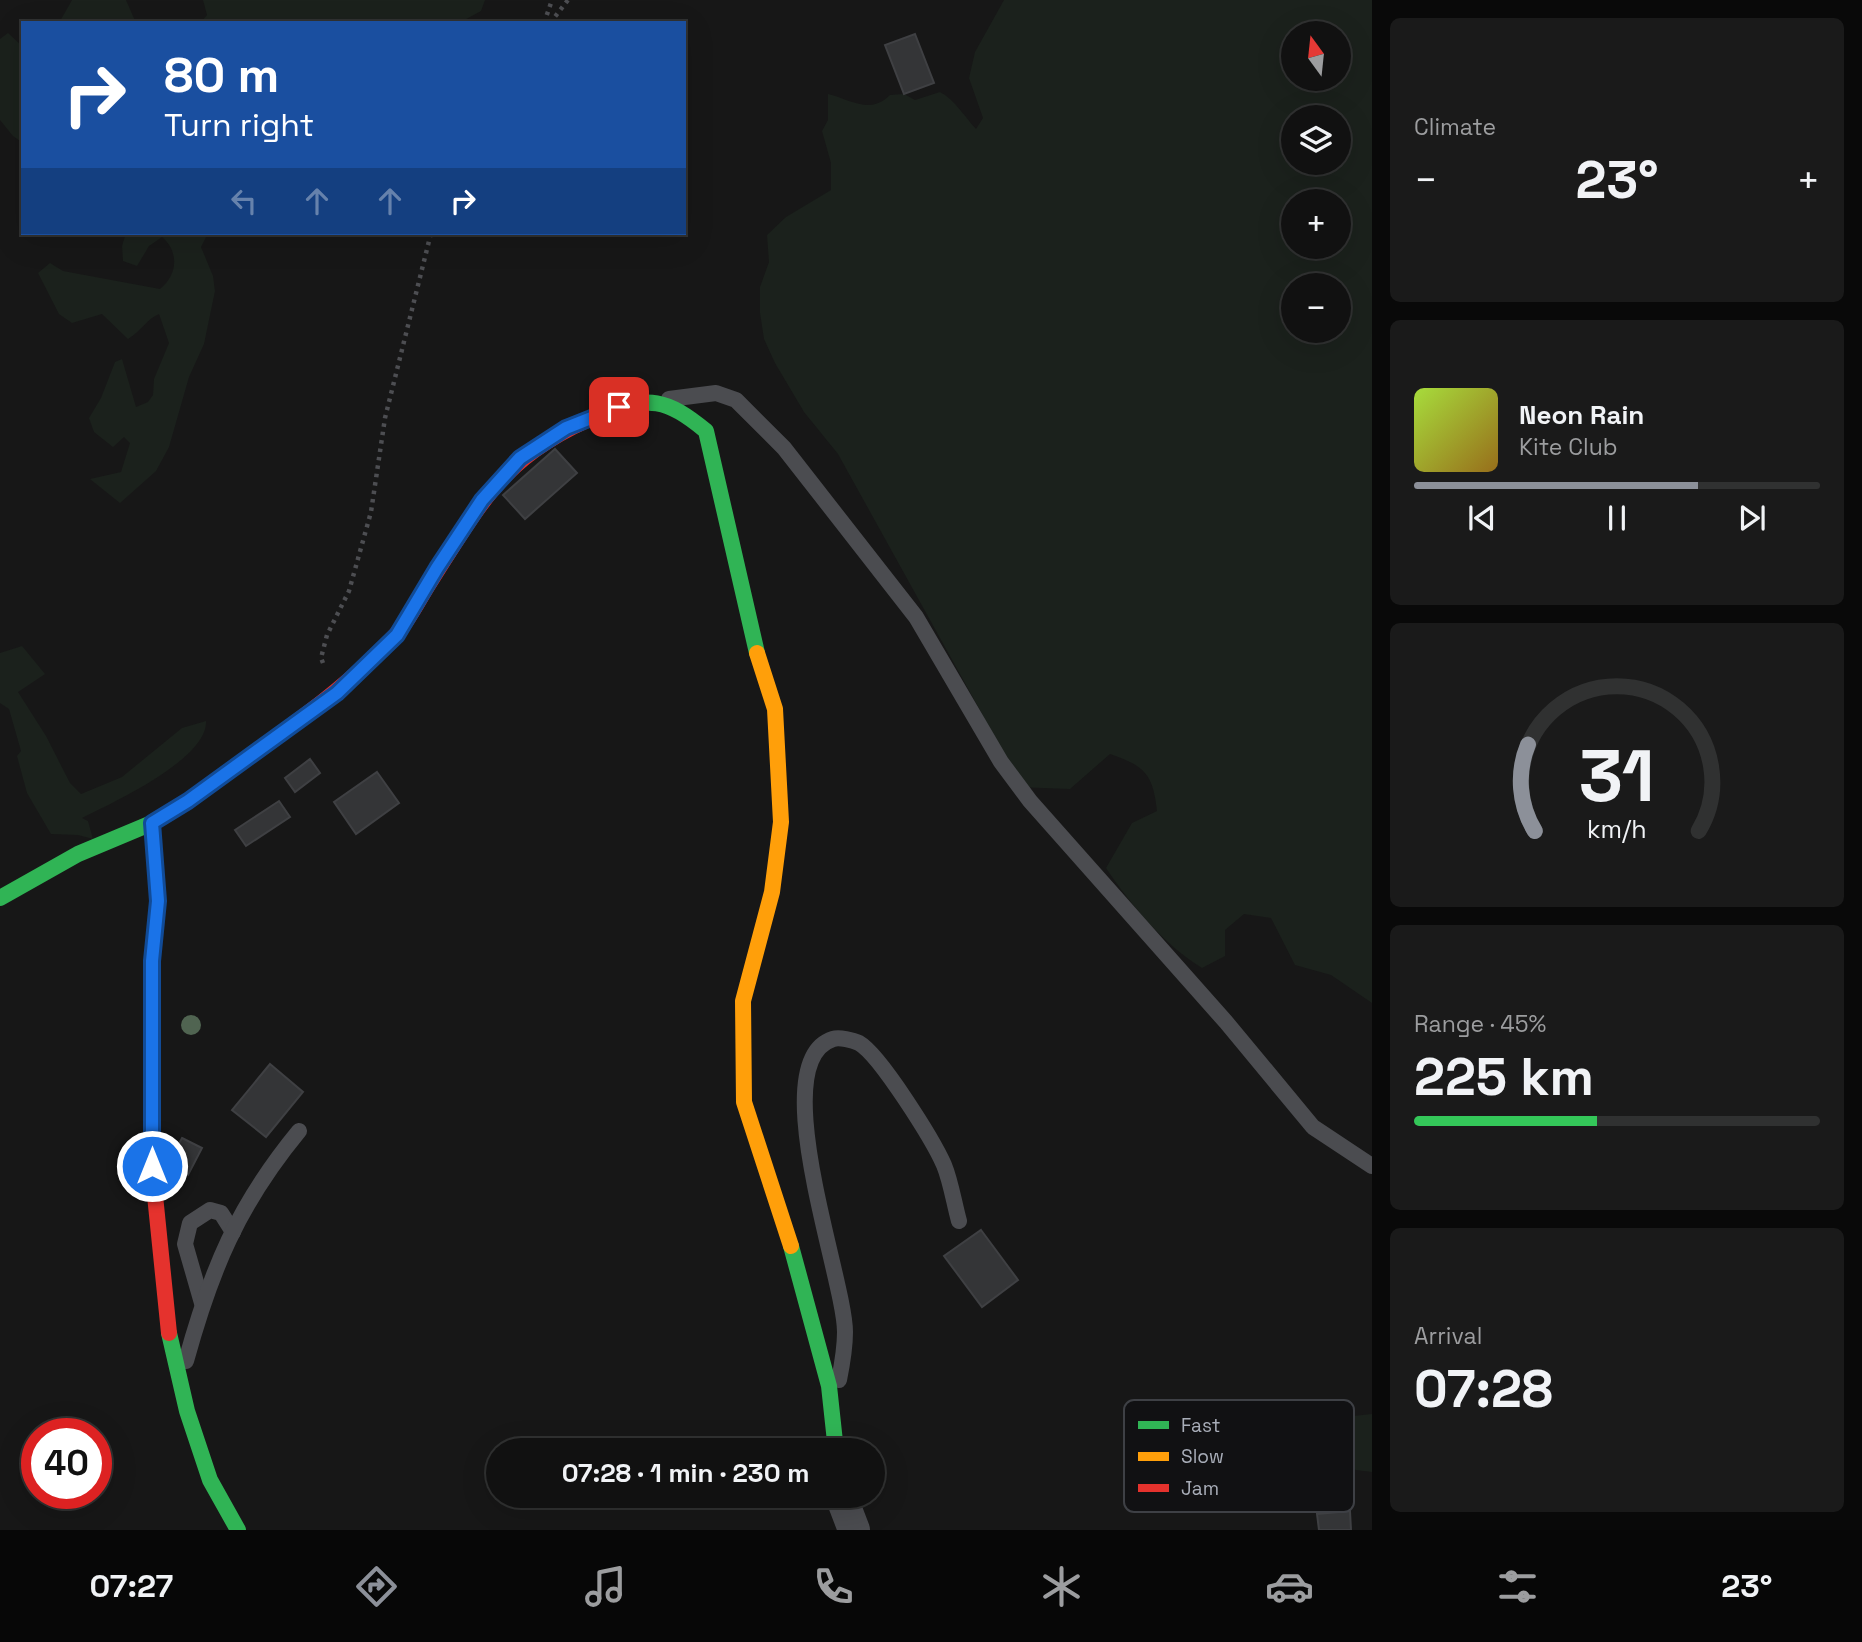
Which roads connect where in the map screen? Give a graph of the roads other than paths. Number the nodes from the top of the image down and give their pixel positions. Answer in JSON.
{"nodes":[{"id":1,"x":656,"y":401,"type":"junction"},
{"id":2,"x":152,"y":823,"type":"junction"},
{"id":3,"x":0,"y":898,"type":"edge"},
{"id":4,"x":299,"y":1131,"type":"dead end"},
{"id":5,"x":1372,"y":1166,"type":"edge"},
{"id":6,"x":959,"y":1221,"type":"dead end"},
{"id":7,"x":233,"y":1232,"type":"junction"},
{"id":8,"x":202,"y":1303,"type":"junction"},
{"id":9,"x":180,"y":1380,"type":"junction"},
{"id":10,"x":832,"y":1413,"type":"junction"},
{"id":11,"x":835,"y":1438,"type":"edge"},
{"id":12,"x":846,"y":1508,"type":"edge"},
{"id":13,"x":238,"y":1530,"type":"edge"},
{"id":14,"x":855,"y":1530,"type":"edge"}],
"edges":[{"from":1,"to":2,"type":"street"},
{"from":1,"to":5,"type":"lane"},
{"from":1,"to":10,"type":"street"},
{"from":2,"to":3,"type":"street"},
{"from":2,"to":9,"type":"street"},
{"from":4,"to":7,"type":"lane"},
{"from":6,"to":10,"type":"lane"},
{"from":7,"to":8,"type":"lane"},
{"from":7,"to":8,"type":"lane"},
{"from":8,"to":9,"type":"lane"},
{"from":9,"to":13,"type":"street"},
{"from":10,"to":11,"type":"street"},
{"from":12,"to":14,"type":"street"}]}
